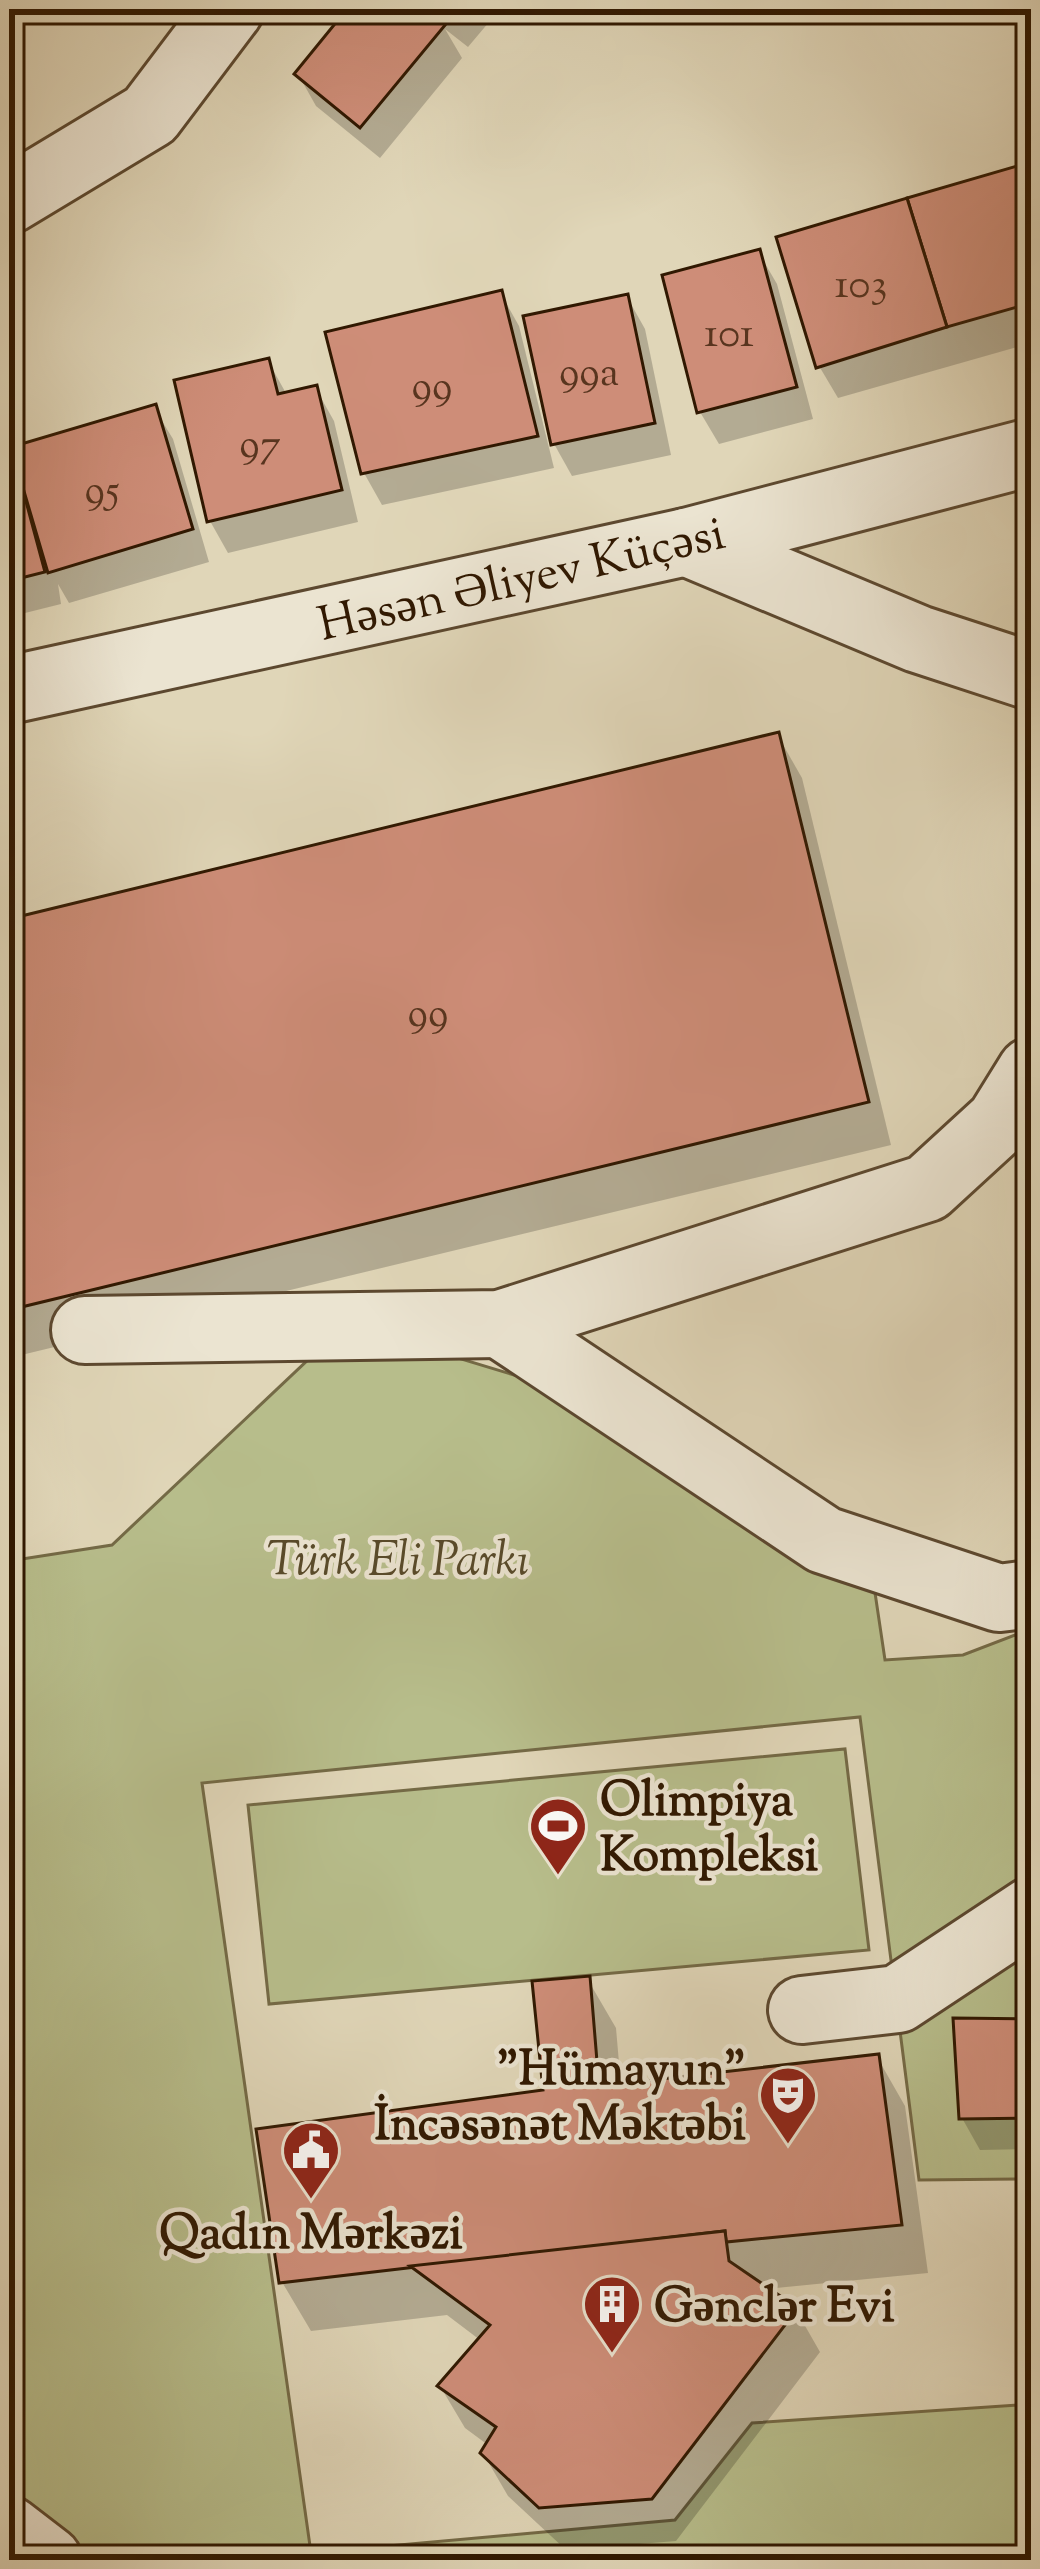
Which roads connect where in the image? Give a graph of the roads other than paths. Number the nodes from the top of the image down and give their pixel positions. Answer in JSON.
{"nodes":[{"id":1,"x":230,"y":9,"type":"edge"},
{"id":2,"x":9,"y":200,"type":"edge"},
{"id":3,"x":1031,"y":452,"type":"edge"},
{"id":4,"x":686,"y":542,"type":"junction"},
{"id":5,"x":1031,"y":676,"type":"edge"},
{"id":6,"x":9,"y":690,"type":"edge"},
{"id":7,"x":1031,"y":1071,"type":"edge"},
{"id":8,"x":500,"y":1324,"type":"junction"},
{"id":9,"x":85,"y":1330,"type":"dead end"},
{"id":10,"x":1031,"y":1594,"type":"edge"},
{"id":11,"x":1031,"y":1911,"type":"edge"},
{"id":12,"x":802,"y":2010,"type":"dead end"},
{"id":13,"x":9,"y":2530,"type":"edge"},
{"id":14,"x":48,"y":2560,"type":"edge"}],
"edges":[{"from":1,"to":2,"type":"street"},
{"from":3,"to":4,"type":"street","name":"Həsən Əliyev Küçəsi"},
{"from":4,"to":5,"type":"street"},
{"from":4,"to":6,"type":"street","name":"Həsən Əliyev Küçəsi"},
{"from":7,"to":8,"type":"street"},
{"from":8,"to":9,"type":"street"},
{"from":8,"to":10,"type":"street"},
{"from":11,"to":12,"type":"street"},
{"from":13,"to":14,"type":"street"}]}
